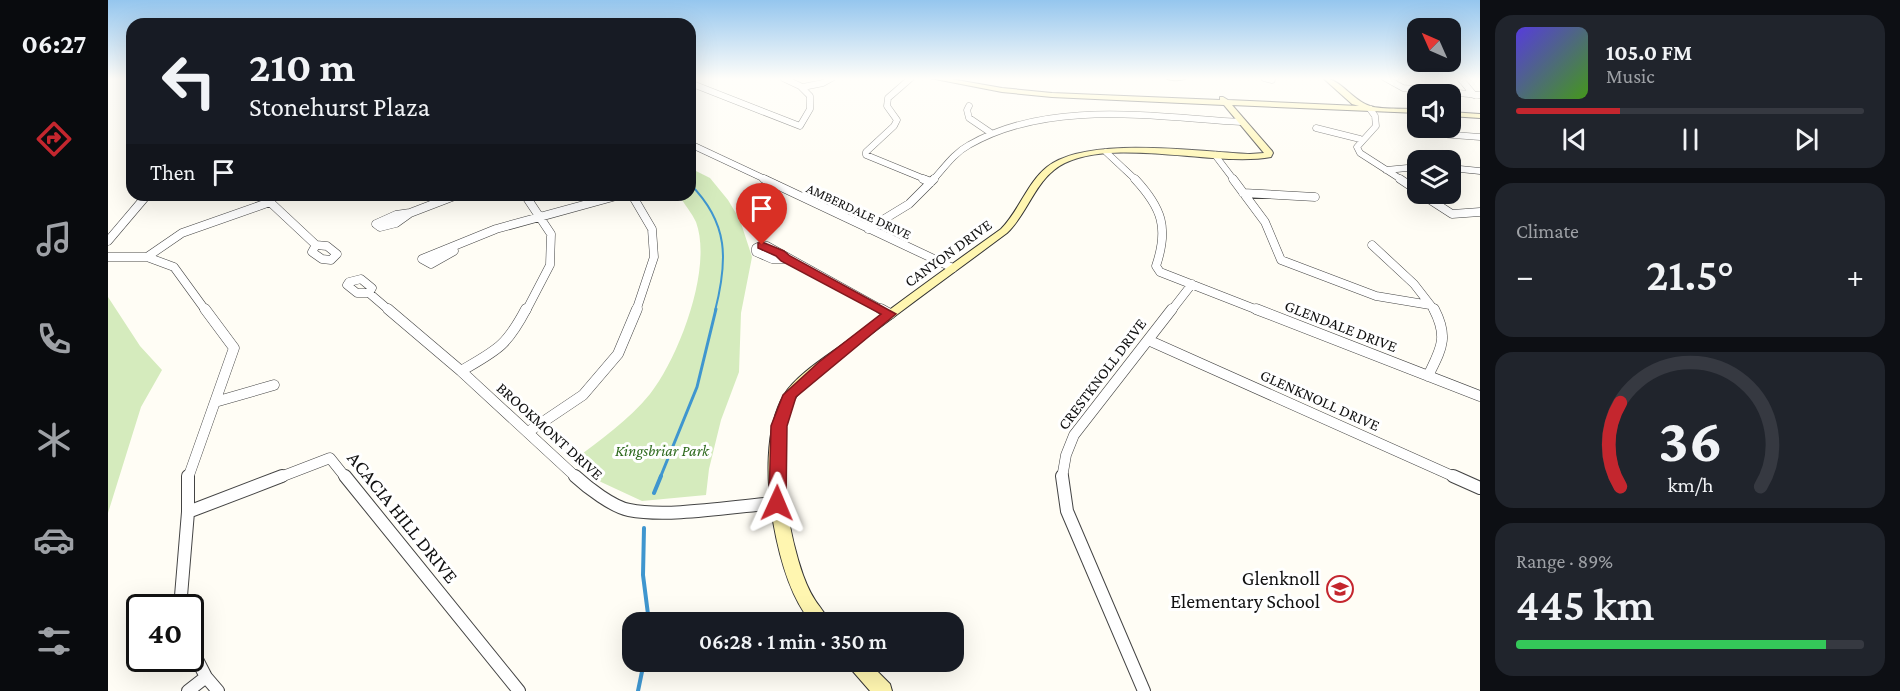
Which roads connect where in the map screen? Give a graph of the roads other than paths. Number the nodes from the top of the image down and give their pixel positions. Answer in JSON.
{"nodes":[{"id":1,"x":760,"y":110,"type":"edge"},
{"id":2,"x":810,"y":110,"type":"edge"},
{"id":3,"x":890,"y":110,"type":"edge"},
{"id":4,"x":967,"y":110,"type":"edge"},
{"id":5,"x":1232,"y":110,"type":"edge"},
{"id":6,"x":1370,"y":110,"type":"edge"},
{"id":7,"x":1461,"y":115,"type":"edge"},
{"id":8,"x":1480,"y":116,"type":"edge"},
{"id":9,"x":1241,"y":122,"type":"junction"},
{"id":10,"x":1316,"y":128,"type":"dead end"},
{"id":11,"x":991,"y":133,"type":"junction"},
{"id":12,"x":1461,"y":136,"type":"edge"},
{"id":13,"x":1480,"y":137,"type":"edge"},
{"id":14,"x":1360,"y":139,"type":"junction"},
{"id":15,"x":696,"y":147,"type":"edge"},
{"id":16,"x":1106,"y":152,"type":"junction"},
{"id":17,"x":1215,"y":155,"type":"junction"},
{"id":18,"x":1407,"y":168,"type":"edge"},
{"id":19,"x":1461,"y":169,"type":"edge"},
{"id":20,"x":1386,"y":171,"type":"junction"},
{"id":21,"x":1480,"y":171,"type":"edge"},
{"id":22,"x":931,"y":182,"type":"junction"},
{"id":23,"x":1407,"y":184,"type":"edge"},
{"id":24,"x":1243,"y":193,"type":"junction"},
{"id":25,"x":1315,"y":196,"type":"dead end"},
{"id":26,"x":142,"y":201,"type":"edge"},
{"id":27,"x":266,"y":201,"type":"edge"},
{"id":28,"x":273,"y":201,"type":"edge"},
{"id":29,"x":441,"y":201,"type":"edge"},
{"id":30,"x":530,"y":201,"type":"edge"},
{"id":31,"x":597,"y":201,"type":"edge"},
{"id":32,"x":636,"y":201,"type":"edge"},
{"id":33,"x":1437,"y":204,"type":"edge"},
{"id":34,"x":1480,"y":212,"type":"edge"},
{"id":35,"x":410,"y":213,"type":"dead end"},
{"id":36,"x":541,"y":216,"type":"junction"},
{"id":37,"x":868,"y":229,"type":"junction"},
{"id":38,"x":108,"y":241,"type":"edge"},
{"id":39,"x":316,"y":245,"type":"dead end"},
{"id":40,"x":1372,"y":245,"type":"dead end"},
{"id":41,"x":453,"y":248,"type":"dead end"},
{"id":42,"x":108,"y":257,"type":"edge"},
{"id":43,"x":147,"y":257,"type":"junction"},
{"id":44,"x":786,"y":259,"type":"dead end"},
{"id":45,"x":953,"y":268,"type":"junction"},
{"id":46,"x":1192,"y":284,"type":"junction"},
{"id":47,"x":369,"y":294,"type":"dead end"},
{"id":48,"x":1430,"y":305,"type":"junction"},
{"id":49,"x":890,"y":314,"type":"junction"},
{"id":50,"x":1148,"y":340,"type":"junction"},
{"id":51,"x":460,"y":371,"type":"junction"},
{"id":52,"x":1428,"y":376,"type":"junction"},
{"id":53,"x":274,"y":385,"type":"dead end"},
{"id":54,"x":1480,"y":396,"type":"edge"},
{"id":55,"x":215,"y":402,"type":"junction"},
{"id":56,"x":528,"y":432,"type":"junction"},
{"id":57,"x":1480,"y":488,"type":"edge"},
{"id":58,"x":777,"y":503,"type":"junction"},
{"id":59,"x":188,"y":512,"type":"junction"},
{"id":60,"x":181,"y":594,"type":"edge"},
{"id":61,"x":815,"y":612,"type":"edge"},
{"id":62,"x":203,"y":672,"type":"edge"},
{"id":63,"x":865,"y":672,"type":"edge"},
{"id":64,"x":206,"y":677,"type":"junction"},
{"id":65,"x":188,"y":691,"type":"edge"},
{"id":66,"x":218,"y":691,"type":"edge"},
{"id":67,"x":519,"y":691,"type":"edge"},
{"id":68,"x":883,"y":691,"type":"edge"},
{"id":69,"x":1144,"y":691,"type":"edge"}],
"edges":[{"from":1,"to":2,"type":"street"},
{"from":3,"to":22,"type":"street"},
{"from":4,"to":11,"type":"street"},
{"from":5,"to":9,"type":"main road","name":"CANYON DRIVE"},
{"from":6,"to":14,"type":"street"},
{"from":7,"to":8,"type":"main road"},
{"from":9,"to":11,"type":"street"},
{"from":9,"to":17,"type":"main road","name":"CANYON DRIVE"},
{"from":10,"to":14,"type":"street"},
{"from":11,"to":22,"type":"street"},
{"from":12,"to":13,"type":"street"},
{"from":14,"to":20,"type":"street"},
{"from":15,"to":37,"type":"street","name":"AMBERDALE DRIVE"},
{"from":16,"to":17,"type":"main road","name":"CANYON DRIVE"},
{"from":16,"to":45,"type":"main road","name":"CANYON DRIVE"},
{"from":16,"to":46,"type":"street"},
{"from":17,"to":24,"type":"street"},
{"from":18,"to":20,"type":"street"},
{"from":19,"to":21,"type":"street"},
{"from":20,"to":23,"type":"street"},
{"from":22,"to":37,"type":"street"},
{"from":24,"to":25,"type":"street"},
{"from":24,"to":48,"type":"street"},
{"from":26,"to":38,"type":"street"},
{"from":27,"to":43,"type":"street"},
{"from":28,"to":39,"type":"street"},
{"from":29,"to":35,"type":"street"},
{"from":30,"to":36,"type":"street"},
{"from":31,"to":36,"type":"street"},
{"from":32,"to":56,"type":"street"},
{"from":33,"to":34,"type":"street"},
{"from":36,"to":41,"type":"street"},
{"from":36,"to":51,"type":"street"},
{"from":37,"to":45,"type":"street","name":"AMBERDALE DRIVE"},
{"from":40,"to":48,"type":"street"},
{"from":42,"to":43,"type":"street"},
{"from":43,"to":55,"type":"street"},
{"from":44,"to":49,"type":"street"},
{"from":45,"to":49,"type":"main road","name":"CANYON DRIVE"},
{"from":46,"to":50,"type":"street","name":"CRESTKNOLL DRIVE"},
{"from":46,"to":52,"type":"street","name":"GLENDALE DRIVE"},
{"from":47,"to":51,"type":"street","name":"BROOKMONT DRIVE"},
{"from":48,"to":52,"type":"street"},
{"from":49,"to":58,"type":"main road","name":"CANYON DRIVE"},
{"from":50,"to":57,"type":"street","name":"GLENKNOLL DRIVE"},
{"from":50,"to":69,"type":"street","name":"CRESTKNOLL DRIVE"},
{"from":51,"to":56,"type":"street","name":"BROOKMONT DRIVE"},
{"from":52,"to":54,"type":"street","name":"GLENDALE DRIVE"},
{"from":53,"to":55,"type":"street"},
{"from":55,"to":59,"type":"street"},
{"from":56,"to":58,"type":"street","name":"BROOKMONT DRIVE"},
{"from":58,"to":61,"type":"main road","name":"CANYON DRIVE"},
{"from":59,"to":60,"type":"street"},
{"from":59,"to":67,"type":"street","name":"ACACIA HILL DRIVE"},
{"from":62,"to":64,"type":"street"},
{"from":63,"to":68,"type":"main road"},
{"from":64,"to":65,"type":"street"},
{"from":64,"to":66,"type":"street"}]}
